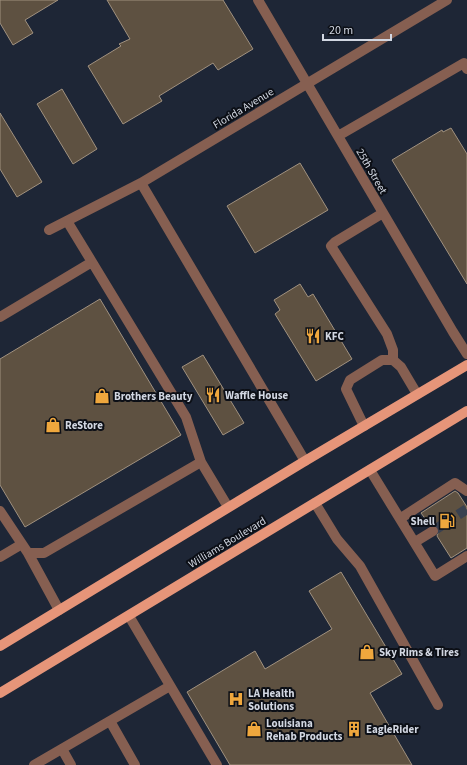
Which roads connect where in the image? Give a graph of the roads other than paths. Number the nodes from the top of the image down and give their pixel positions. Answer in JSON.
{"nodes":[{"id":1,"x":258,"y":0,"type":"edge"},
{"id":2,"x":447,"y":0,"type":"edge"},
{"id":3,"x":467,"y":69,"type":"edge"},
{"id":4,"x":307,"y":84,"type":"junction"},
{"id":5,"x":338,"y":136,"type":"junction"},
{"id":6,"x":142,"y":183,"type":"junction"},
{"id":7,"x":383,"y":213,"type":"junction"},
{"id":8,"x":67,"y":221,"type":"junction"},
{"id":9,"x":48,"y":230,"type":"dead end"},
{"id":10,"x":92,"y":262,"type":"junction"},
{"id":11,"x":0,"y":317,"type":"edge"},
{"id":12,"x":467,"y":354,"type":"edge"},
{"id":13,"x":393,"y":360,"type":"junction"},
{"id":14,"x":467,"y":365,"type":"edge"},
{"id":15,"x":417,"y":394,"type":"junction"},
{"id":16,"x":467,"y":411,"type":"edge"},
{"id":17,"x":364,"y":426,"type":"junction"},
{"id":18,"x":305,"y":461,"type":"junction"},
{"id":19,"x":201,"y":462,"type":"junction"},
{"id":20,"x":370,"y":470,"type":"junction"},
{"id":21,"x":467,"y":490,"type":"edge"},
{"id":22,"x":315,"y":503,"type":"junction"},
{"id":23,"x":228,"y":507,"type":"junction"},
{"id":24,"x":0,"y":511,"type":"edge"},
{"id":25,"x":401,"y":518,"type":"junction"},
{"id":26,"x":433,"y":531,"type":"tunnel mouth"},
{"id":27,"x":415,"y":542,"type":"junction"},
{"id":28,"x":22,"y":544,"type":"junction"},
{"id":29,"x":28,"y":553,"type":"junction"},
{"id":30,"x":467,"y":556,"type":"edge"},
{"id":31,"x":0,"y":557,"type":"edge"},
{"id":32,"x":59,"y":610,"type":"junction"},
{"id":33,"x":129,"y":616,"type":"junction"},
{"id":34,"x":0,"y":646,"type":"edge"},
{"id":35,"x":170,"y":686,"type":"junction"},
{"id":36,"x":0,"y":693,"type":"edge"},
{"id":37,"x":438,"y":705,"type":"dead end"},
{"id":38,"x":110,"y":721,"type":"junction"},
{"id":39,"x":62,"y":749,"type":"junction"},
{"id":40,"x":34,"y":765,"type":"edge"},
{"id":41,"x":71,"y":765,"type":"edge"},
{"id":42,"x":134,"y":765,"type":"edge"},
{"id":43,"x":217,"y":765,"type":"edge"}],
"edges":[{"from":1,"to":4,"type":"street","name":"25th Street"},
{"from":2,"to":4,"type":"street","name":"Florida Avenue"},
{"from":3,"to":5,"type":"street"},
{"from":4,"to":5,"type":"street","name":"25th Street"},
{"from":4,"to":6,"type":"street","name":"Florida Avenue"},
{"from":5,"to":7,"type":"street","name":"25th Street"},
{"from":6,"to":8,"type":"street","name":"Florida Avenue"},
{"from":6,"to":18,"type":"street"},
{"from":7,"to":12,"type":"street","name":"25th Street"},
{"from":7,"to":13,"type":"street"},
{"from":8,"to":9,"type":"street","name":"Florida Avenue"},
{"from":8,"to":10,"type":"street"},
{"from":10,"to":11,"type":"street"},
{"from":10,"to":19,"type":"street"},
{"from":13,"to":15,"type":"street"},
{"from":13,"to":17,"type":"street"},
{"from":14,"to":15,"type":"main road"},
{"from":15,"to":17,"type":"main road"},
{"from":16,"to":20,"type":"main road","name":"Williams Boulevard"},
{"from":17,"to":18,"type":"main road"},
{"from":18,"to":23,"type":"main road"},
{"from":19,"to":23,"type":"street"},
{"from":19,"to":29,"type":"street"},
{"from":20,"to":22,"type":"main road","name":"Williams Boulevard"},
{"from":20,"to":25,"type":"street"},
{"from":21,"to":25,"type":"street"},
{"from":22,"to":33,"type":"main road","name":"Williams Boulevard"},
{"from":22,"to":37,"type":"street"},
{"from":23,"to":32,"type":"main road"},
{"from":24,"to":28,"type":"street"},
{"from":25,"to":27,"type":"street"},
{"from":26,"to":27,"type":"street"},
{"from":27,"to":30,"type":"street"},
{"from":28,"to":29,"type":"street"},
{"from":28,"to":31,"type":"street"},
{"from":29,"to":32,"type":"street"},
{"from":32,"to":34,"type":"main road"},
{"from":33,"to":35,"type":"street"},
{"from":33,"to":36,"type":"main road","name":"Williams Boulevard"},
{"from":35,"to":38,"type":"street"},
{"from":35,"to":43,"type":"street"},
{"from":38,"to":39,"type":"street"},
{"from":38,"to":42,"type":"street"},
{"from":39,"to":40,"type":"street"},
{"from":39,"to":41,"type":"street"}]}
